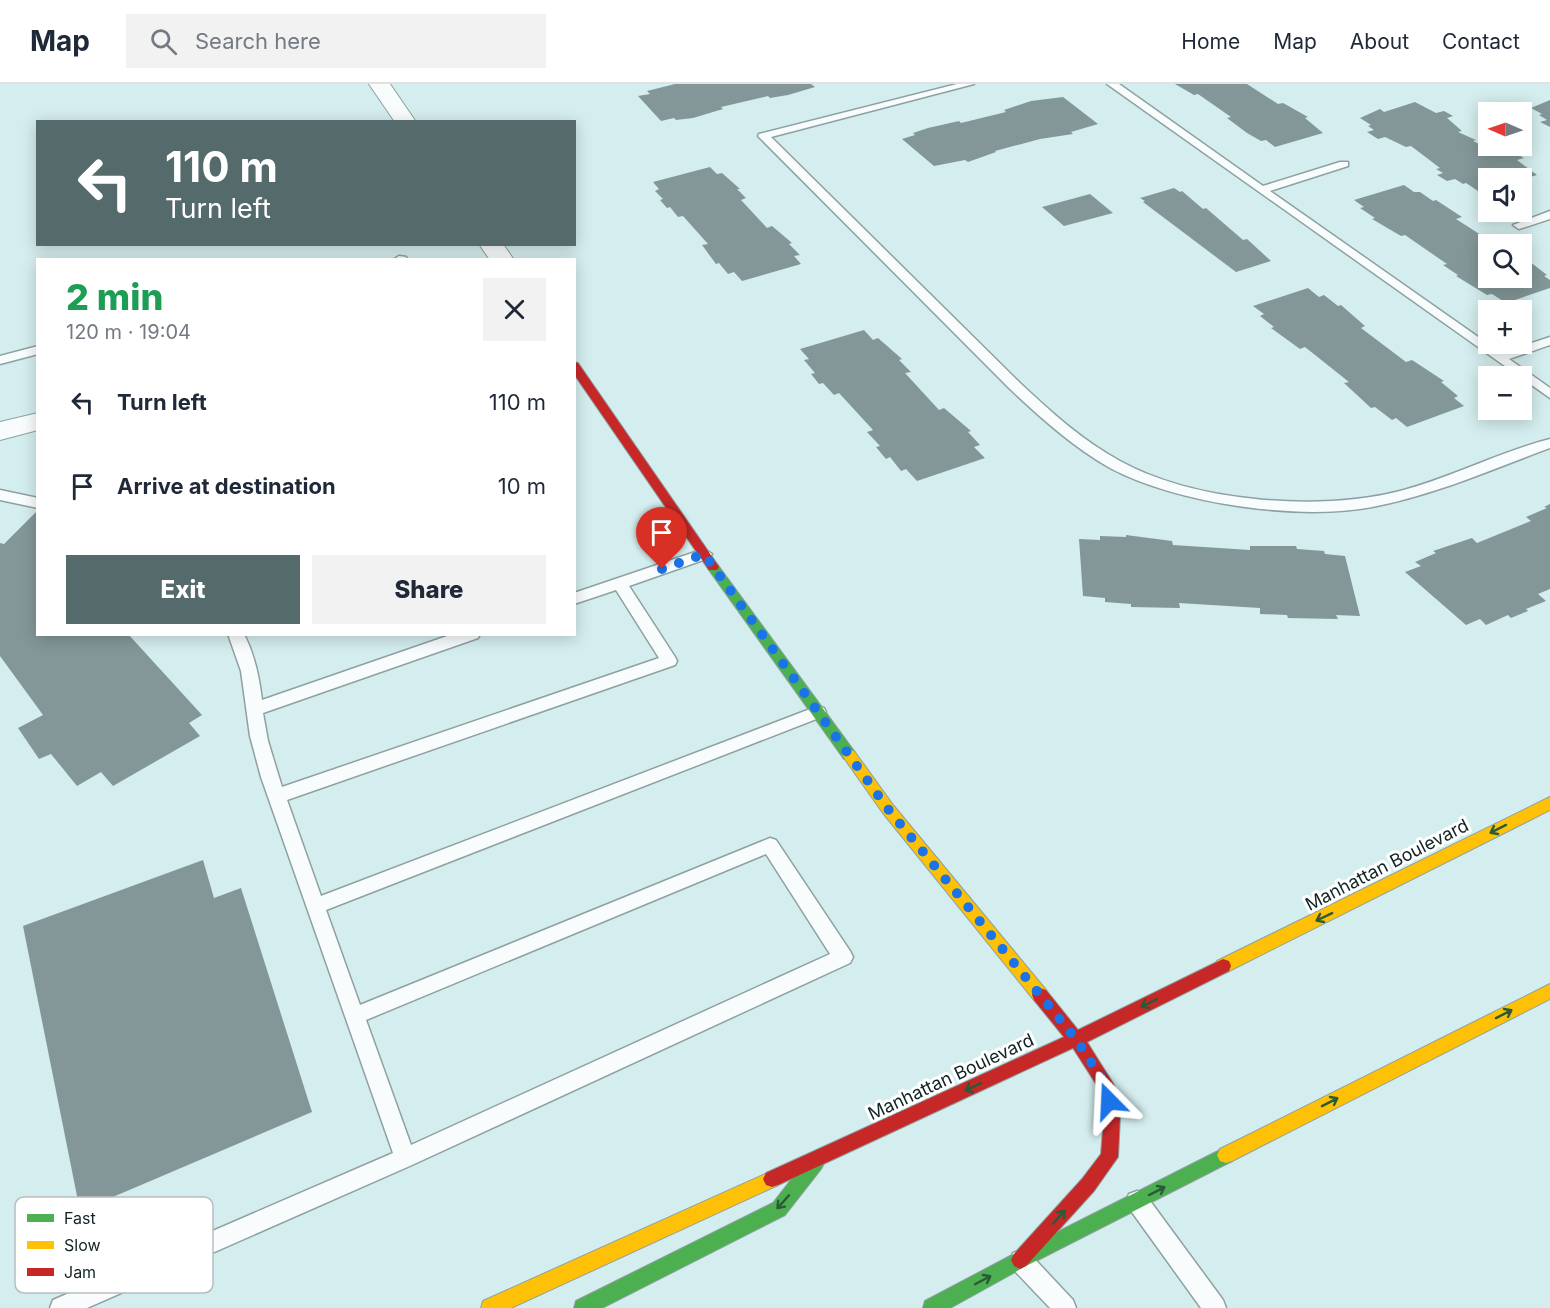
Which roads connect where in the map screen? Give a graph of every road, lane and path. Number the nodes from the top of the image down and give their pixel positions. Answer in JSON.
{"nodes":[{"id":1,"x":380,"y":84,"type":"edge"},
{"id":2,"x":969,"y":84,"type":"edge"},
{"id":3,"x":1112,"y":84,"type":"edge"},
{"id":4,"x":405,"y":120,"type":"edge"},
{"id":5,"x":1344,"y":164,"type":"dead end"},
{"id":6,"x":1261,"y":190,"type":"junction"},
{"id":7,"x":1550,"y":216,"type":"edge"},
{"id":8,"x":1519,"y":225,"type":"dead end"},
{"id":9,"x":1550,"y":341,"type":"edge"},
{"id":10,"x":36,"y":351,"type":"edge"},
{"id":11,"x":1499,"y":358,"type":"junction"},
{"id":12,"x":0,"y":360,"type":"edge"},
{"id":13,"x":576,"y":368,"type":"edge"},
{"id":14,"x":1550,"y":394,"type":"edge"},
{"id":15,"x":36,"y":422,"type":"edge"},
{"id":16,"x":0,"y":431,"type":"edge"},
{"id":17,"x":1550,"y":443,"type":"edge"},
{"id":18,"x":0,"y":495,"type":"edge"},
{"id":19,"x":36,"y":502,"type":"edge"},
{"id":20,"x":704,"y":554,"type":"junction"},
{"id":21,"x":620,"y":584,"type":"junction"},
{"id":22,"x":576,"y":598,"type":"edge"},
{"id":23,"x":237,"y":636,"type":"edge"},
{"id":24,"x":462,"y":636,"type":"edge"},
{"id":25,"x":255,"y":709,"type":"junction"},
{"id":26,"x":818,"y":712,"type":"junction"},
{"id":27,"x":277,"y":796,"type":"junction"},
{"id":28,"x":1550,"y":802,"type":"edge"},
{"id":29,"x":315,"y":906,"type":"junction"},
{"id":30,"x":1550,"y":991,"type":"edge"},
{"id":31,"x":355,"y":1016,"type":"junction"},
{"id":32,"x":1076,"y":1039,"type":"junction"},
{"id":33,"x":820,"y":1157,"type":"junction"},
{"id":34,"x":405,"y":1158,"type":"junction"},
{"id":35,"x":1137,"y":1201,"type":"junction"},
{"id":36,"x":213,"y":1242,"type":"edge"},
{"id":37,"x":1020,"y":1260,"type":"junction"},
{"id":38,"x":95,"y":1293,"type":"edge"},
{"id":39,"x":61,"y":1308,"type":"edge"},
{"id":40,"x":490,"y":1308,"type":"edge"},
{"id":41,"x":584,"y":1308,"type":"edge"},
{"id":42,"x":932,"y":1308,"type":"edge"},
{"id":43,"x":1065,"y":1308,"type":"edge"},
{"id":44,"x":1215,"y":1308,"type":"edge"}],
"edges":[{"from":1,"to":4,"type":"street"},
{"from":2,"to":17,"type":"lane"},
{"from":3,"to":6,"type":"lane"},
{"from":5,"to":6,"type":"lane"},
{"from":6,"to":11,"type":"lane"},
{"from":7,"to":8,"type":"lane"},
{"from":9,"to":11,"type":"lane"},
{"from":10,"to":12,"type":"lane"},
{"from":11,"to":14,"type":"lane"},
{"from":13,"to":20,"type":"street"},
{"from":15,"to":16,"type":"street"},
{"from":18,"to":19,"type":"lane"},
{"from":20,"to":21,"type":"lane"},
{"from":20,"to":26,"type":"street"},
{"from":21,"to":22,"type":"lane"},
{"from":21,"to":27,"type":"lane"},
{"from":23,"to":25,"type":"lane"},
{"from":24,"to":25,"type":"lane"},
{"from":25,"to":27,"type":"lane"},
{"from":26,"to":29,"type":"lane"},
{"from":26,"to":32,"type":"street"},
{"from":27,"to":29,"type":"lane"},
{"from":28,"to":32,"type":"street","name":"Manhattan Boulevard","one_way":true},
{"from":29,"to":31,"type":"lane"},
{"from":35,"to":30,"type":"street","one_way":true},
{"from":31,"to":34,"type":"lane"},
{"from":31,"to":34,"type":"lane"},
{"from":32,"to":33,"type":"street","name":"Manhattan Boulevard","one_way":true},
{"from":37,"to":32,"type":"street","one_way":true},
{"from":33,"to":40,"type":"street","name":"Manhattan Boulevard"},
{"from":33,"to":41,"type":"street","one_way":true},
{"from":34,"to":36,"type":"lane"},
{"from":35,"to":37,"type":"street"},
{"from":35,"to":44,"type":"lane"},
{"from":42,"to":37,"type":"street","one_way":true},
{"from":37,"to":43,"type":"lane"},
{"from":38,"to":39,"type":"lane"}]}
